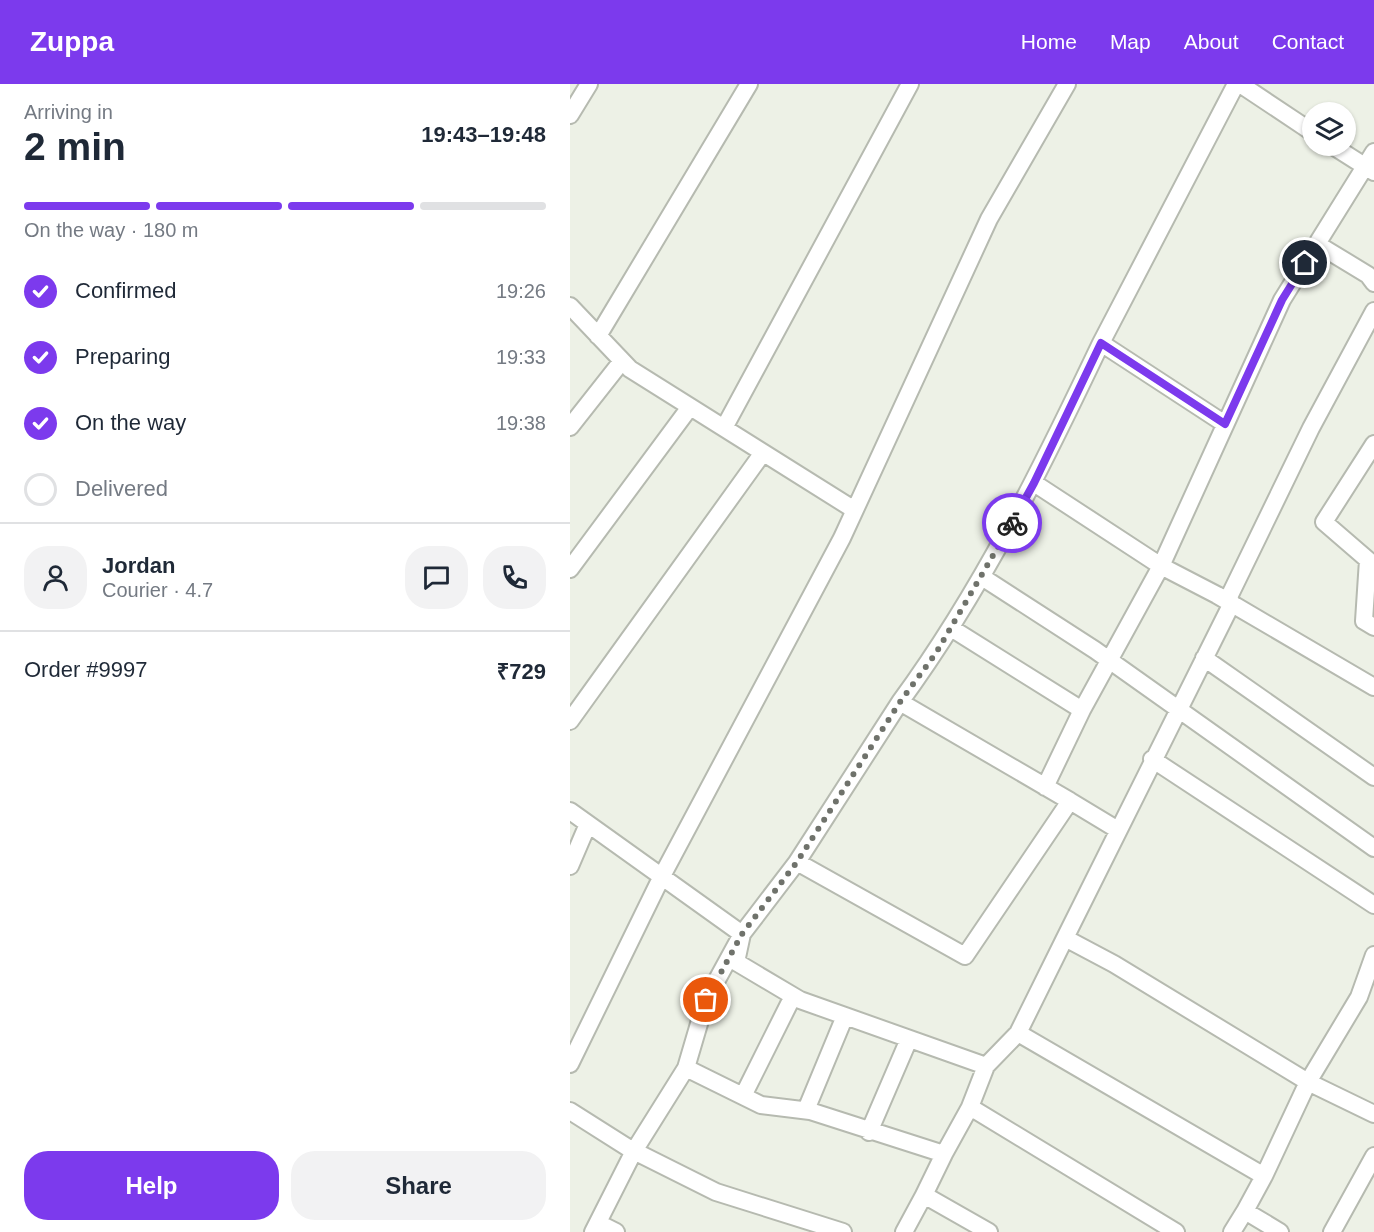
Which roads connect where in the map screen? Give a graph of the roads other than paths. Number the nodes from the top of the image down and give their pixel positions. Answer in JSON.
{"nodes":[{"id":1,"x":589,"y":84,"type":"edge"},
{"id":2,"x":749,"y":84,"type":"edge"},
{"id":3,"x":910,"y":84,"type":"edge"},
{"id":4,"x":1067,"y":84,"type":"edge"},
{"id":5,"x":1238,"y":84,"type":"edge"},
{"id":6,"x":570,"y":115,"type":"edge"},
{"id":7,"x":1302,"y":126,"type":"edge"},
{"id":8,"x":1374,"y":152,"type":"edge"},
{"id":9,"x":1348,"y":156,"type":"edge"},
{"id":10,"x":1370,"y":170,"type":"edge"},
{"id":11,"x":1317,"y":244,"type":"junction"},
{"id":12,"x":1374,"y":283,"type":"edge"},
{"id":13,"x":570,"y":306,"type":"edge"},
{"id":14,"x":1374,"y":311,"type":"edge"},
{"id":15,"x":598,"y":336,"type":"junction"},
{"id":16,"x":1101,"y":343,"type":"junction"},
{"id":17,"x":622,"y":361,"type":"junction"},
{"id":18,"x":690,"y":407,"type":"junction"},
{"id":19,"x":1225,"y":424,"type":"junction"},
{"id":20,"x":570,"y":427,"type":"edge"},
{"id":21,"x":724,"y":428,"type":"junction"},
{"id":22,"x":762,"y":454,"type":"junction"},
{"id":23,"x":1371,"y":454,"type":"edge"},
{"id":24,"x":1034,"y":483,"type":"junction"},
{"id":25,"x":853,"y":509,"type":"junction"},
{"id":26,"x":1161,"y":566,"type":"junction"},
{"id":27,"x":570,"y":569,"type":"edge"},
{"id":28,"x":982,"y":577,"type":"junction"},
{"id":29,"x":1229,"y":602,"type":"junction"},
{"id":30,"x":1374,"y":627,"type":"edge"},
{"id":31,"x":951,"y":628,"type":"junction"},
{"id":32,"x":1204,"y":658,"type":"junction"},
{"id":33,"x":1109,"y":660,"type":"junction"},
{"id":34,"x":1374,"y":687,"type":"edge"},
{"id":35,"x":900,"y":702,"type":"junction"},
{"id":36,"x":1178,"y":709,"type":"junction"},
{"id":37,"x":1082,"y":710,"type":"junction"},
{"id":38,"x":570,"y":721,"type":"edge"},
{"id":39,"x":1152,"y":759,"type":"junction"},
{"id":40,"x":1374,"y":777,"type":"edge"},
{"id":41,"x":1045,"y":787,"type":"junction"},
{"id":42,"x":1070,"y":801,"type":"junction"},
{"id":43,"x":570,"y":811,"type":"edge"},
{"id":44,"x":588,"y":824,"type":"junction"},
{"id":45,"x":1118,"y":830,"type":"junction"},
{"id":46,"x":1374,"y":848,"type":"edge"},
{"id":47,"x":797,"y":862,"type":"junction"},
{"id":48,"x":570,"y":866,"type":"edge"},
{"id":49,"x":662,"y":876,"type":"junction"},
{"id":50,"x":1374,"y":905,"type":"edge"},
{"id":51,"x":742,"y":934,"type":"junction"},
{"id":52,"x":1065,"y":938,"type":"junction"},
{"id":53,"x":1374,"y":955,"type":"edge"},
{"id":54,"x":793,"y":996,"type":"junction"},
{"id":55,"x":1367,"y":1000,"type":"edge"},
{"id":56,"x":845,"y":1016,"type":"junction"},
{"id":57,"x":1018,"y":1033,"type":"junction"},
{"id":58,"x":909,"y":1039,"type":"junction"},
{"id":59,"x":570,"y":1064,"type":"edge"},
{"id":60,"x":986,"y":1066,"type":"junction"},
{"id":61,"x":686,"y":1068,"type":"junction"},
{"id":62,"x":1308,"y":1082,"type":"junction"},
{"id":63,"x":743,"y":1096,"type":"junction"},
{"id":64,"x":970,"y":1107,"type":"junction"},
{"id":65,"x":806,"y":1110,"type":"junction"},
{"id":66,"x":570,"y":1111,"type":"edge"},
{"id":67,"x":1374,"y":1114,"type":"edge"},
{"id":68,"x":869,"y":1132,"type":"junction"},
{"id":69,"x":634,"y":1151,"type":"junction"},
{"id":70,"x":944,"y":1154,"type":"junction"},
{"id":71,"x":1374,"y":1156,"type":"edge"},
{"id":72,"x":1264,"y":1176,"type":"junction"},
{"id":73,"x":924,"y":1195,"type":"junction"},
{"id":74,"x":1245,"y":1211,"type":"junction"},
{"id":75,"x":595,"y":1227,"type":"edge"},
{"id":76,"x":616,"y":1232,"type":"edge"},
{"id":77,"x":843,"y":1232,"type":"edge"},
{"id":78,"x":904,"y":1232,"type":"edge"},
{"id":79,"x":989,"y":1232,"type":"edge"},
{"id":80,"x":1176,"y":1232,"type":"edge"},
{"id":81,"x":1232,"y":1232,"type":"edge"},
{"id":82,"x":1280,"y":1232,"type":"edge"},
{"id":83,"x":1332,"y":1232,"type":"edge"}],
"edges":[{"from":1,"to":6,"type":"street"},
{"from":2,"to":15,"type":"street"},
{"from":3,"to":21,"type":"street"},
{"from":4,"to":25,"type":"street"},
{"from":5,"to":7,"type":"street"},
{"from":5,"to":16,"type":"street"},
{"from":8,"to":10,"type":"street"},
{"from":9,"to":10,"type":"street"},
{"from":10,"to":11,"type":"street"},
{"from":11,"to":12,"type":"street"},
{"from":11,"to":19,"type":"street"},
{"from":13,"to":15,"type":"street"},
{"from":14,"to":29,"type":"street"},
{"from":15,"to":17,"type":"street"},
{"from":16,"to":19,"type":"street"},
{"from":16,"to":24,"type":"street"},
{"from":17,"to":18,"type":"street"},
{"from":17,"to":20,"type":"street"},
{"from":18,"to":21,"type":"street"},
{"from":18,"to":27,"type":"street"},
{"from":19,"to":26,"type":"street"},
{"from":21,"to":22,"type":"street"},
{"from":22,"to":25,"type":"street"},
{"from":22,"to":38,"type":"street"},
{"from":23,"to":30,"type":"street"},
{"from":24,"to":26,"type":"street"},
{"from":24,"to":28,"type":"street"},
{"from":25,"to":49,"type":"street"},
{"from":26,"to":29,"type":"street"},
{"from":26,"to":33,"type":"street"},
{"from":28,"to":31,"type":"street"},
{"from":28,"to":33,"type":"street"},
{"from":29,"to":32,"type":"street"},
{"from":29,"to":34,"type":"street"},
{"from":31,"to":35,"type":"street"},
{"from":31,"to":37,"type":"street"},
{"from":32,"to":36,"type":"street"},
{"from":32,"to":40,"type":"street"},
{"from":33,"to":36,"type":"street"},
{"from":33,"to":37,"type":"street"},
{"from":35,"to":41,"type":"street"},
{"from":35,"to":47,"type":"street"},
{"from":36,"to":39,"type":"street"},
{"from":36,"to":46,"type":"street"},
{"from":37,"to":41,"type":"street"},
{"from":39,"to":45,"type":"street"},
{"from":39,"to":50,"type":"street"},
{"from":41,"to":42,"type":"street"},
{"from":42,"to":45,"type":"street"},
{"from":42,"to":47,"type":"street"},
{"from":43,"to":44,"type":"street"},
{"from":44,"to":48,"type":"street"},
{"from":44,"to":49,"type":"street"},
{"from":45,"to":52,"type":"street"},
{"from":47,"to":51,"type":"street"},
{"from":49,"to":51,"type":"street"},
{"from":49,"to":59,"type":"street"},
{"from":51,"to":54,"type":"street"},
{"from":51,"to":61,"type":"street"},
{"from":52,"to":57,"type":"street"},
{"from":52,"to":62,"type":"street"},
{"from":53,"to":55,"type":"street"},
{"from":54,"to":56,"type":"street"},
{"from":54,"to":63,"type":"street"},
{"from":55,"to":62,"type":"street"},
{"from":56,"to":58,"type":"street"},
{"from":56,"to":65,"type":"street"},
{"from":57,"to":60,"type":"street"},
{"from":57,"to":72,"type":"street"},
{"from":58,"to":60,"type":"street"},
{"from":58,"to":68,"type":"street"},
{"from":60,"to":64,"type":"street"},
{"from":61,"to":63,"type":"street"},
{"from":61,"to":69,"type":"street"},
{"from":62,"to":67,"type":"street"},
{"from":62,"to":72,"type":"street"},
{"from":63,"to":65,"type":"street"},
{"from":64,"to":70,"type":"street"},
{"from":64,"to":80,"type":"street"},
{"from":65,"to":68,"type":"street"},
{"from":66,"to":69,"type":"street"},
{"from":68,"to":70,"type":"street"},
{"from":69,"to":75,"type":"street"},
{"from":69,"to":77,"type":"street"},
{"from":70,"to":73,"type":"street"},
{"from":71,"to":83,"type":"street"},
{"from":72,"to":74,"type":"street"},
{"from":73,"to":78,"type":"street"},
{"from":73,"to":79,"type":"street"},
{"from":74,"to":81,"type":"street"},
{"from":74,"to":82,"type":"street"},
{"from":75,"to":76,"type":"street"}]}
